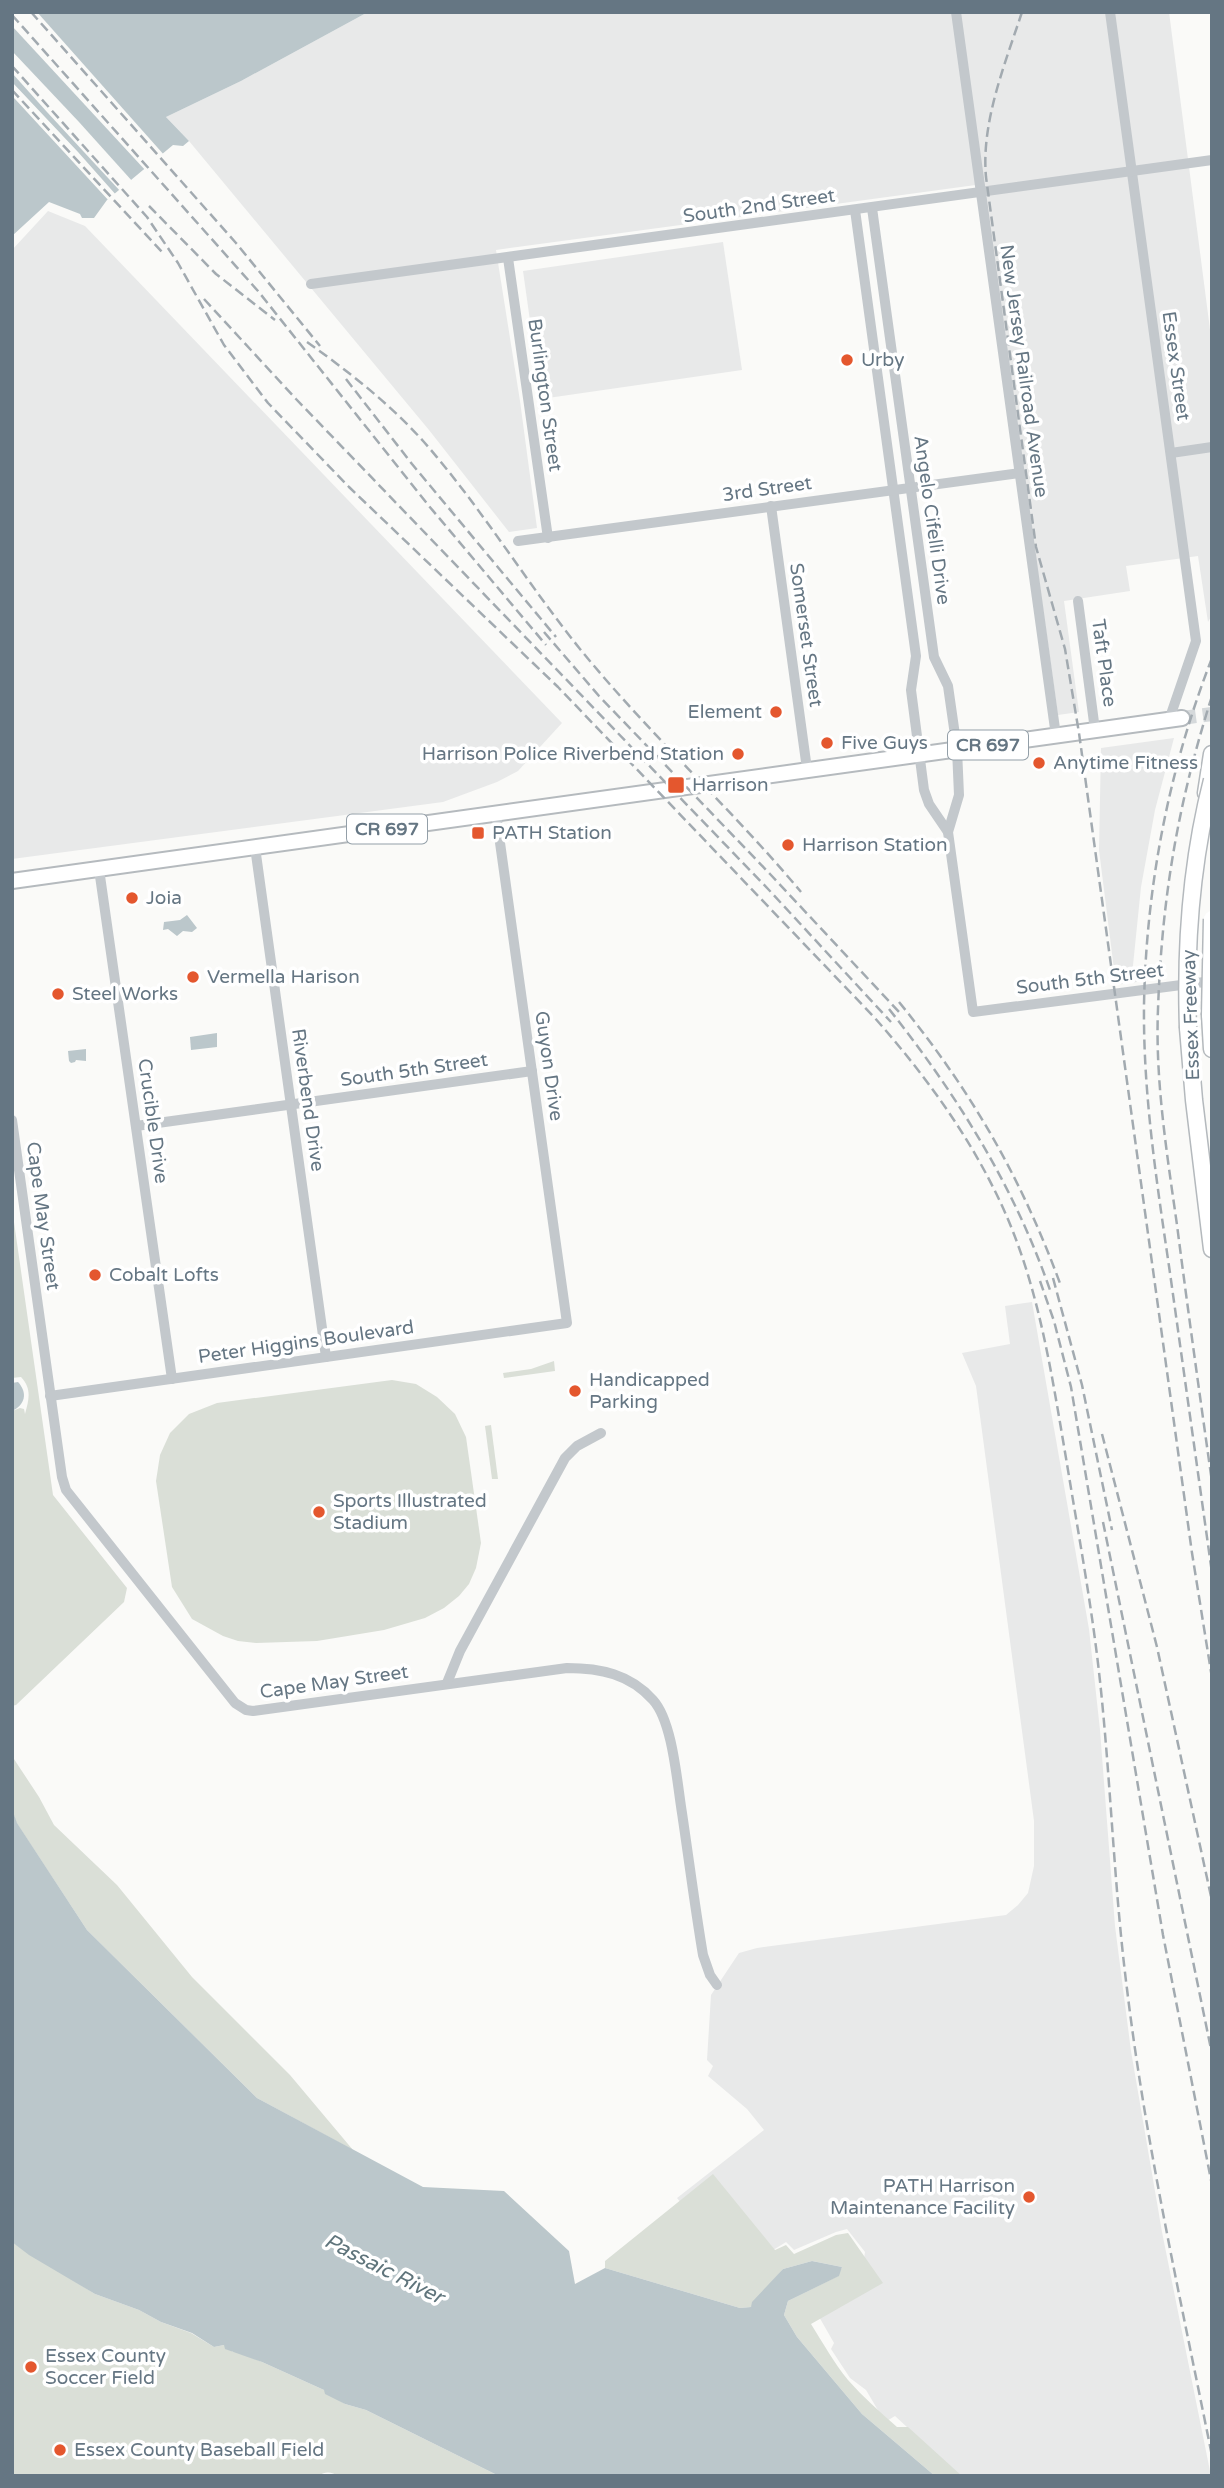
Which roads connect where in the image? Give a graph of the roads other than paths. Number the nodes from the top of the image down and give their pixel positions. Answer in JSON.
{"nodes":[{"id":1,"x":956,"y":12,"type":"edge"},
{"id":2,"x":1110,"y":12,"type":"edge"},
{"id":3,"x":1212,"y":160,"type":"edge"},
{"id":4,"x":1131,"y":170,"type":"junction"},
{"id":5,"x":981,"y":192,"type":"junction"},
{"id":6,"x":872,"y":208,"type":"junction"},
{"id":7,"x":855,"y":210,"type":"junction"},
{"id":8,"x":508,"y":258,"type":"junction"},
{"id":9,"x":311,"y":284,"type":"dead end"},
{"id":10,"x":1212,"y":447,"type":"edge"},
{"id":11,"x":1171,"y":453,"type":"junction"},
{"id":12,"x":1020,"y":473,"type":"junction"},
{"id":13,"x":909,"y":488,"type":"junction"},
{"id":14,"x":893,"y":489,"type":"junction"},
{"id":15,"x":771,"y":506,"type":"junction"},
{"id":16,"x":548,"y":538,"type":"junction"},
{"id":17,"x":518,"y":541,"type":"dead end"},
{"id":18,"x":1078,"y":601,"type":"dead end"},
{"id":19,"x":1175,"y":719,"type":"joint"},
{"id":20,"x":1095,"y":730,"type":"junction"},
{"id":21,"x":1056,"y":736,"type":"junction"},
{"id":22,"x":957,"y":749,"type":"junction"},
{"id":23,"x":919,"y":754,"type":"junction"},
{"id":24,"x":1212,"y":754,"type":"edge"},
{"id":25,"x":804,"y":770,"type":"junction"},
{"id":26,"x":1212,"y":780,"type":"edge"},
{"id":27,"x":496,"y":814,"type":"junction"},
{"id":28,"x":1202,"y":826,"type":"junction"},
{"id":29,"x":948,"y":832,"type":"junction"},
{"id":30,"x":255,"y":847,"type":"junction"},
{"id":31,"x":99,"y":869,"type":"junction"},
{"id":32,"x":12,"y":881,"type":"edge"},
{"id":33,"x":1212,"y":919,"type":"edge"},
{"id":34,"x":1212,"y":981,"type":"edge"},
{"id":35,"x":973,"y":1012,"type":"joint"},
{"id":36,"x":1212,"y":1049,"type":"edge"},
{"id":37,"x":532,"y":1071,"type":"junction"},
{"id":38,"x":291,"y":1106,"type":"junction"},
{"id":39,"x":12,"y":1120,"type":"edge"},
{"id":40,"x":136,"y":1126,"type":"junction"},
{"id":41,"x":1212,"y":1250,"type":"edge"},
{"id":42,"x":567,"y":1323,"type":"joint"},
{"id":43,"x":326,"y":1357,"type":"junction"},
{"id":44,"x":172,"y":1379,"type":"junction"},
{"id":45,"x":50,"y":1395,"type":"junction"},
{"id":46,"x":601,"y":1433,"type":"dead end"},
{"id":47,"x":447,"y":1683,"type":"junction"},
{"id":48,"x":717,"y":1986,"type":"dead end"}],
"edges":[{"from":1,"to":5,"type":"street","name":"New Jersey Railroad Avenue"},
{"from":2,"to":4,"type":"street","name":"Essex Street"},
{"from":3,"to":4,"type":"street","name":"South 2nd Street"},
{"from":4,"to":5,"type":"street","name":"South 2nd Street"},
{"from":4,"to":11,"type":"street","name":"Essex Street"},
{"from":5,"to":6,"type":"street","name":"South 2nd Street"},
{"from":5,"to":12,"type":"street","name":"New Jersey Railroad Avenue"},
{"from":6,"to":7,"type":"street","name":"South 2nd Street"},
{"from":6,"to":13,"type":"street","name":"Angelo Cifelli Drive"},
{"from":7,"to":8,"type":"street","name":"South 2nd Street"},
{"from":7,"to":14,"type":"street","name":"Angelo Cifelli Drive"},
{"from":8,"to":9,"type":"street","name":"South 2nd Street"},
{"from":8,"to":16,"type":"street","name":"Burlington Street"},
{"from":10,"to":11,"type":"street"},
{"from":11,"to":19,"type":"street","name":"Essex Street"},
{"from":12,"to":13,"type":"street","name":"3rd Street"},
{"from":12,"to":21,"type":"street","name":"New Jersey Railroad Avenue"},
{"from":13,"to":14,"type":"street","name":"3rd Street"},
{"from":13,"to":22,"type":"street","name":"Angelo Cifelli Drive"},
{"from":14,"to":15,"type":"street","name":"3rd Street"},
{"from":14,"to":23,"type":"street","name":"Angelo Cifelli Drive"},
{"from":15,"to":16,"type":"street","name":"3rd Street"},
{"from":15,"to":25,"type":"street","name":"Somerset Street"},
{"from":16,"to":17,"type":"street","name":"3rd Street"},
{"from":18,"to":20,"type":"street","name":"Taft Place"},
{"from":19,"to":20,"type":"main road","number":"CR 697"},
{"from":20,"to":21,"type":"main road","number":"CR 697"},
{"from":21,"to":22,"type":"main road","number":"CR 697"},
{"from":22,"to":23,"type":"main road","number":"CR 697"},
{"from":22,"to":29,"type":"street","name":"Angelo Cifelli Drive"},
{"from":23,"to":25,"type":"main road","number":"CR 697"},
{"from":23,"to":29,"type":"street","name":"Angelo Cifelli Drive"},
{"from":24,"to":28,"type":"highway","bridge":true},
{"from":25,"to":27,"type":"main road","number":"CR 697"},
{"from":26,"to":28,"type":"highway","name":"Essex Freeway","bridge":true},
{"from":27,"to":30,"type":"main road","number":"CR 697"},
{"from":27,"to":37,"type":"street","name":"Guyon Drive"},
{"from":28,"to":41,"type":"highway","name":"Essex Freeway","bridge":true},
{"from":29,"to":35,"type":"street","name":"Angelo Cifelli Drive"},
{"from":30,"to":31,"type":"main road","number":"CR 697"},
{"from":30,"to":38,"type":"street","name":"Riverbend Drive"},
{"from":31,"to":32,"type":"main road","number":"CR 697"},
{"from":31,"to":40,"type":"street","name":"Crucible Drive"},
{"from":33,"to":36,"type":"highway","name":"Essex Freeway","bridge":true},
{"from":34,"to":35,"type":"street","name":"South 5th Street"},
{"from":37,"to":38,"type":"street","name":"South 5th Street"},
{"from":37,"to":42,"type":"street","name":"Guyon Drive"},
{"from":38,"to":40,"type":"street","name":"South 5th Street"},
{"from":38,"to":43,"type":"street","name":"Riverbend Drive"},
{"from":39,"to":45,"type":"street","name":"Cape May Street"},
{"from":40,"to":44,"type":"street","name":"Crucible Drive"},
{"from":42,"to":43,"type":"street","name":"Peter Higgins Boulevard"},
{"from":43,"to":44,"type":"street","name":"Peter Higgins Boulevard"},
{"from":44,"to":45,"type":"street","name":"Peter Higgins Boulevard"},
{"from":45,"to":47,"type":"street","name":"Cape May Street"},
{"from":46,"to":47,"type":"street"},
{"from":47,"to":48,"type":"street","name":"Cape May Street"}]}
